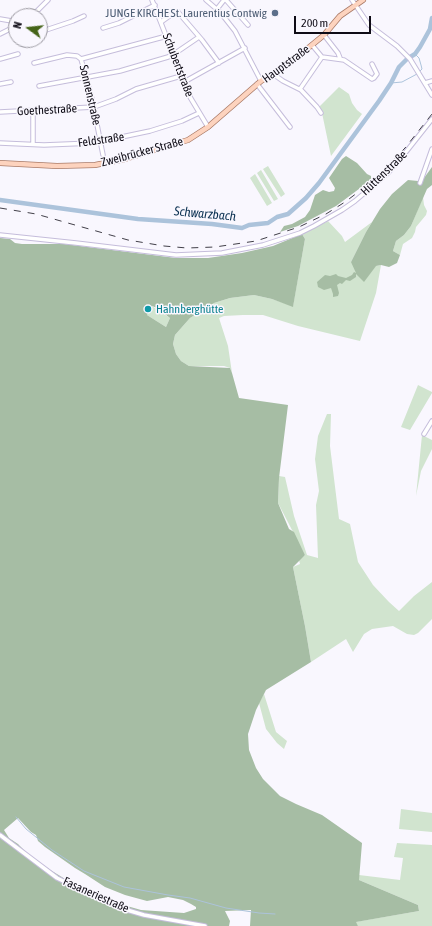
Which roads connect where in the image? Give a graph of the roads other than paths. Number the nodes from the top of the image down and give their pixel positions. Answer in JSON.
{"nodes":[{"id":1,"x":48,"y":0,"type":"edge"},
{"id":2,"x":152,"y":0,"type":"edge"},
{"id":3,"x":206,"y":0,"type":"edge"},
{"id":4,"x":225,"y":0,"type":"edge"},
{"id":5,"x":352,"y":0,"type":"edge"},
{"id":6,"x":363,"y":0,"type":"edge"},
{"id":7,"x":155,"y":5,"type":"junction"},
{"id":8,"x":356,"y":6,"type":"junction"},
{"id":9,"x":40,"y":8,"type":"edge"},
{"id":10,"x":217,"y":8,"type":"junction"},
{"id":11,"x":84,"y":16,"type":"dead end"},
{"id":12,"x":161,"y":22,"type":"junction"},
{"id":13,"x":248,"y":25,"type":"dead end"},
{"id":14,"x":103,"y":28,"type":"dead end"},
{"id":15,"x":48,"y":29,"type":"edge"},
{"id":16,"x":324,"y":35,"type":"junction"},
{"id":17,"x":167,"y":36,"type":"junction"},
{"id":18,"x":199,"y":37,"type":"junction"},
{"id":19,"x":312,"y":45,"type":"junction"},
{"id":20,"x":244,"y":48,"type":"junction"},
{"id":21,"x":18,"y":54,"type":"dead end"},
{"id":22,"x":173,"y":54,"type":"junction"},
{"id":23,"x":322,"y":57,"type":"junction"},
{"id":24,"x":340,"y":58,"type":"junction"},
{"id":25,"x":0,"y":59,"type":"edge"},
{"id":26,"x":81,"y":59,"type":"junction"},
{"id":27,"x":34,"y":63,"type":"dead end"},
{"id":28,"x":219,"y":63,"type":"junction"},
{"id":29,"x":372,"y":64,"type":"dead end"},
{"id":30,"x":273,"y":74,"type":"junction"},
{"id":31,"x":181,"y":76,"type":"junction"},
{"id":32,"x":86,"y":78,"type":"junction"},
{"id":33,"x":432,"y":81,"type":"edge"},
{"id":34,"x":11,"y":82,"type":"dead end"},
{"id":35,"x":184,"y":82,"type":"junction"},
{"id":36,"x":259,"y":83,"type":"junction"},
{"id":37,"x":425,"y":83,"type":"junction"},
{"id":38,"x":0,"y":84,"type":"edge"},
{"id":39,"x":39,"y":86,"type":"dead end"},
{"id":40,"x":300,"y":89,"type":"junction"},
{"id":41,"x":432,"y":95,"type":"edge"},
{"id":42,"x":94,"y":107,"type":"junction"},
{"id":43,"x":33,"y":111,"type":"junction"},
{"id":44,"x":0,"y":112,"type":"edge"},
{"id":45,"x":199,"y":113,"type":"junction"},
{"id":46,"x":320,"y":113,"type":"dead end"},
{"id":47,"x":432,"y":119,"type":"edge"},
{"id":48,"x":208,"y":127,"type":"junction"},
{"id":49,"x":290,"y":127,"type":"dead end"},
{"id":50,"x":100,"y":142,"type":"junction"},
{"id":51,"x":0,"y":143,"type":"edge"},
{"id":52,"x":33,"y":144,"type":"junction"},
{"id":53,"x":432,"y":149,"type":"edge"},
{"id":54,"x":102,"y":156,"type":"dead end"},
{"id":55,"x":0,"y":163,"type":"edge"},
{"id":56,"x":420,"y":183,"type":"dead end"},
{"id":57,"x":0,"y":235,"type":"edge"},
{"id":58,"x":432,"y":420,"type":"edge"},
{"id":59,"x":424,"y":434,"type":"dead end"},
{"id":60,"x":0,"y":835,"type":"edge"},
{"id":61,"x":205,"y":926,"type":"edge"}],
"edges":[{"from":1,"to":9,"type":"street"},
{"from":2,"to":7,"type":"street","name":"Schubertstraße"},
{"from":3,"to":10,"type":"street"},
{"from":4,"to":10,"type":"street"},
{"from":4,"to":13,"type":"street"},
{"from":5,"to":8,"type":"street"},
{"from":6,"to":8,"type":"main road","name":"Hauptstraße"},
{"from":7,"to":12,"type":"street","name":"Schubertstraße"},
{"from":7,"to":14,"type":"street"},
{"from":8,"to":16,"type":"main road","name":"Hauptstraße"},
{"from":8,"to":37,"type":"street"},
{"from":10,"to":20,"type":"street"},
{"from":11,"to":15,"type":"street"},
{"from":12,"to":17,"type":"street","name":"Schubertstraße"},
{"from":12,"to":18,"type":"street"},
{"from":16,"to":19,"type":"main road","name":"Hauptstraße"},
{"from":16,"to":24,"type":"street"},
{"from":17,"to":22,"type":"street","name":"Schubertstraße"},
{"from":17,"to":26,"type":"street"},
{"from":18,"to":22,"type":"street"},
{"from":18,"to":28,"type":"street"},
{"from":19,"to":23,"type":"street"},
{"from":19,"to":30,"type":"main road","name":"Hauptstraße"},
{"from":20,"to":28,"type":"street"},
{"from":20,"to":36,"type":"street"},
{"from":21,"to":25,"type":"street"},
{"from":22,"to":31,"type":"street","name":"Schubertstraße"},
{"from":22,"to":32,"type":"street"},
{"from":23,"to":24,"type":"street"},
{"from":23,"to":40,"type":"street"},
{"from":24,"to":29,"type":"street"},
{"from":26,"to":27,"type":"street"},
{"from":26,"to":32,"type":"street","name":"Sonnenstraße"},
{"from":28,"to":35,"type":"street"},
{"from":30,"to":36,"type":"main road","name":"Hauptstraße"},
{"from":30,"to":40,"type":"street"},
{"from":31,"to":35,"type":"street","name":"Schubertstraße"},
{"from":31,"to":42,"type":"street","name":"Goethestraße"},
{"from":32,"to":39,"type":"street"},
{"from":32,"to":42,"type":"street","name":"Sonnenstraße"},
{"from":33,"to":37,"type":"street"},
{"from":34,"to":38,"type":"street"},
{"from":35,"to":45,"type":"street","name":"Schubertstraße"},
{"from":36,"to":48,"type":"main road","name":"Hauptstraße"},
{"from":36,"to":49,"type":"street"},
{"from":37,"to":41,"type":"street"},
{"from":40,"to":46,"type":"street"},
{"from":42,"to":43,"type":"street","name":"Goethestraße"},
{"from":42,"to":50,"type":"street","name":"Sonnenstraße"},
{"from":43,"to":44,"type":"street","name":"Goethestraße"},
{"from":43,"to":52,"type":"street"},
{"from":45,"to":48,"type":"street","name":"Schubertstraße"},
{"from":45,"to":50,"type":"street","name":"Feldstraße"},
{"from":47,"to":57,"type":"street","name":"Hüttenstraße"},
{"from":48,"to":55,"type":"main road","name":"Zweibrücker Straße"},
{"from":50,"to":52,"type":"street","name":"Feldstraße"},
{"from":50,"to":54,"type":"street","name":"Sonnenstraße"},
{"from":51,"to":52,"type":"street","name":"Feldstraße"},
{"from":53,"to":56,"type":"street"},
{"from":58,"to":59,"type":"street"},
{"from":60,"to":61,"type":"street","name":"Fasaneriestraße"}]}
